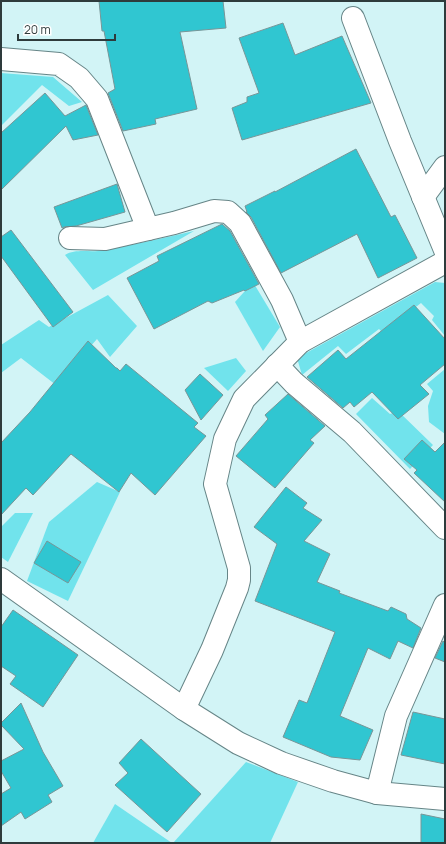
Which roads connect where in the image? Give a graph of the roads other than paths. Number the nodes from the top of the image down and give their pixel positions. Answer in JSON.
{"nodes":[{"id":1,"x":353,"y":18,"type":"dead end"},
{"id":2,"x":1,"y":59,"type":"edge"},
{"id":3,"x":445,"y":167,"type":"edge"},
{"id":4,"x":423,"y":197,"type":"junction"},
{"id":5,"x":148,"y":228,"type":"junction"},
{"id":6,"x":70,"y":238,"type":"dead end"},
{"id":7,"x":445,"y":250,"type":"edge"},
{"id":8,"x":445,"y":262,"type":"edge"},
{"id":9,"x":300,"y":342,"type":"junction"},
{"id":10,"x":277,"y":365,"type":"junction"},
{"id":11,"x":445,"y":528,"type":"edge"},
{"id":12,"x":1,"y":579,"type":"edge"},
{"id":13,"x":445,"y":605,"type":"edge"},
{"id":14,"x":184,"y":709,"type":"junction"},
{"id":15,"x":377,"y":793,"type":"junction"},
{"id":16,"x":445,"y":799,"type":"edge"}],
"edges":[{"from":1,"to":4,"type":"street"},
{"from":2,"to":5,"type":"street"},
{"from":3,"to":4,"type":"street"},
{"from":4,"to":7,"type":"street"},
{"from":5,"to":6,"type":"street"},
{"from":5,"to":9,"type":"street"},
{"from":8,"to":9,"type":"street"},
{"from":9,"to":10,"type":"street"},
{"from":10,"to":11,"type":"street"},
{"from":10,"to":14,"type":"street"},
{"from":12,"to":14,"type":"street"},
{"from":13,"to":15,"type":"street"},
{"from":14,"to":15,"type":"street"},
{"from":15,"to":16,"type":"street"}]}
